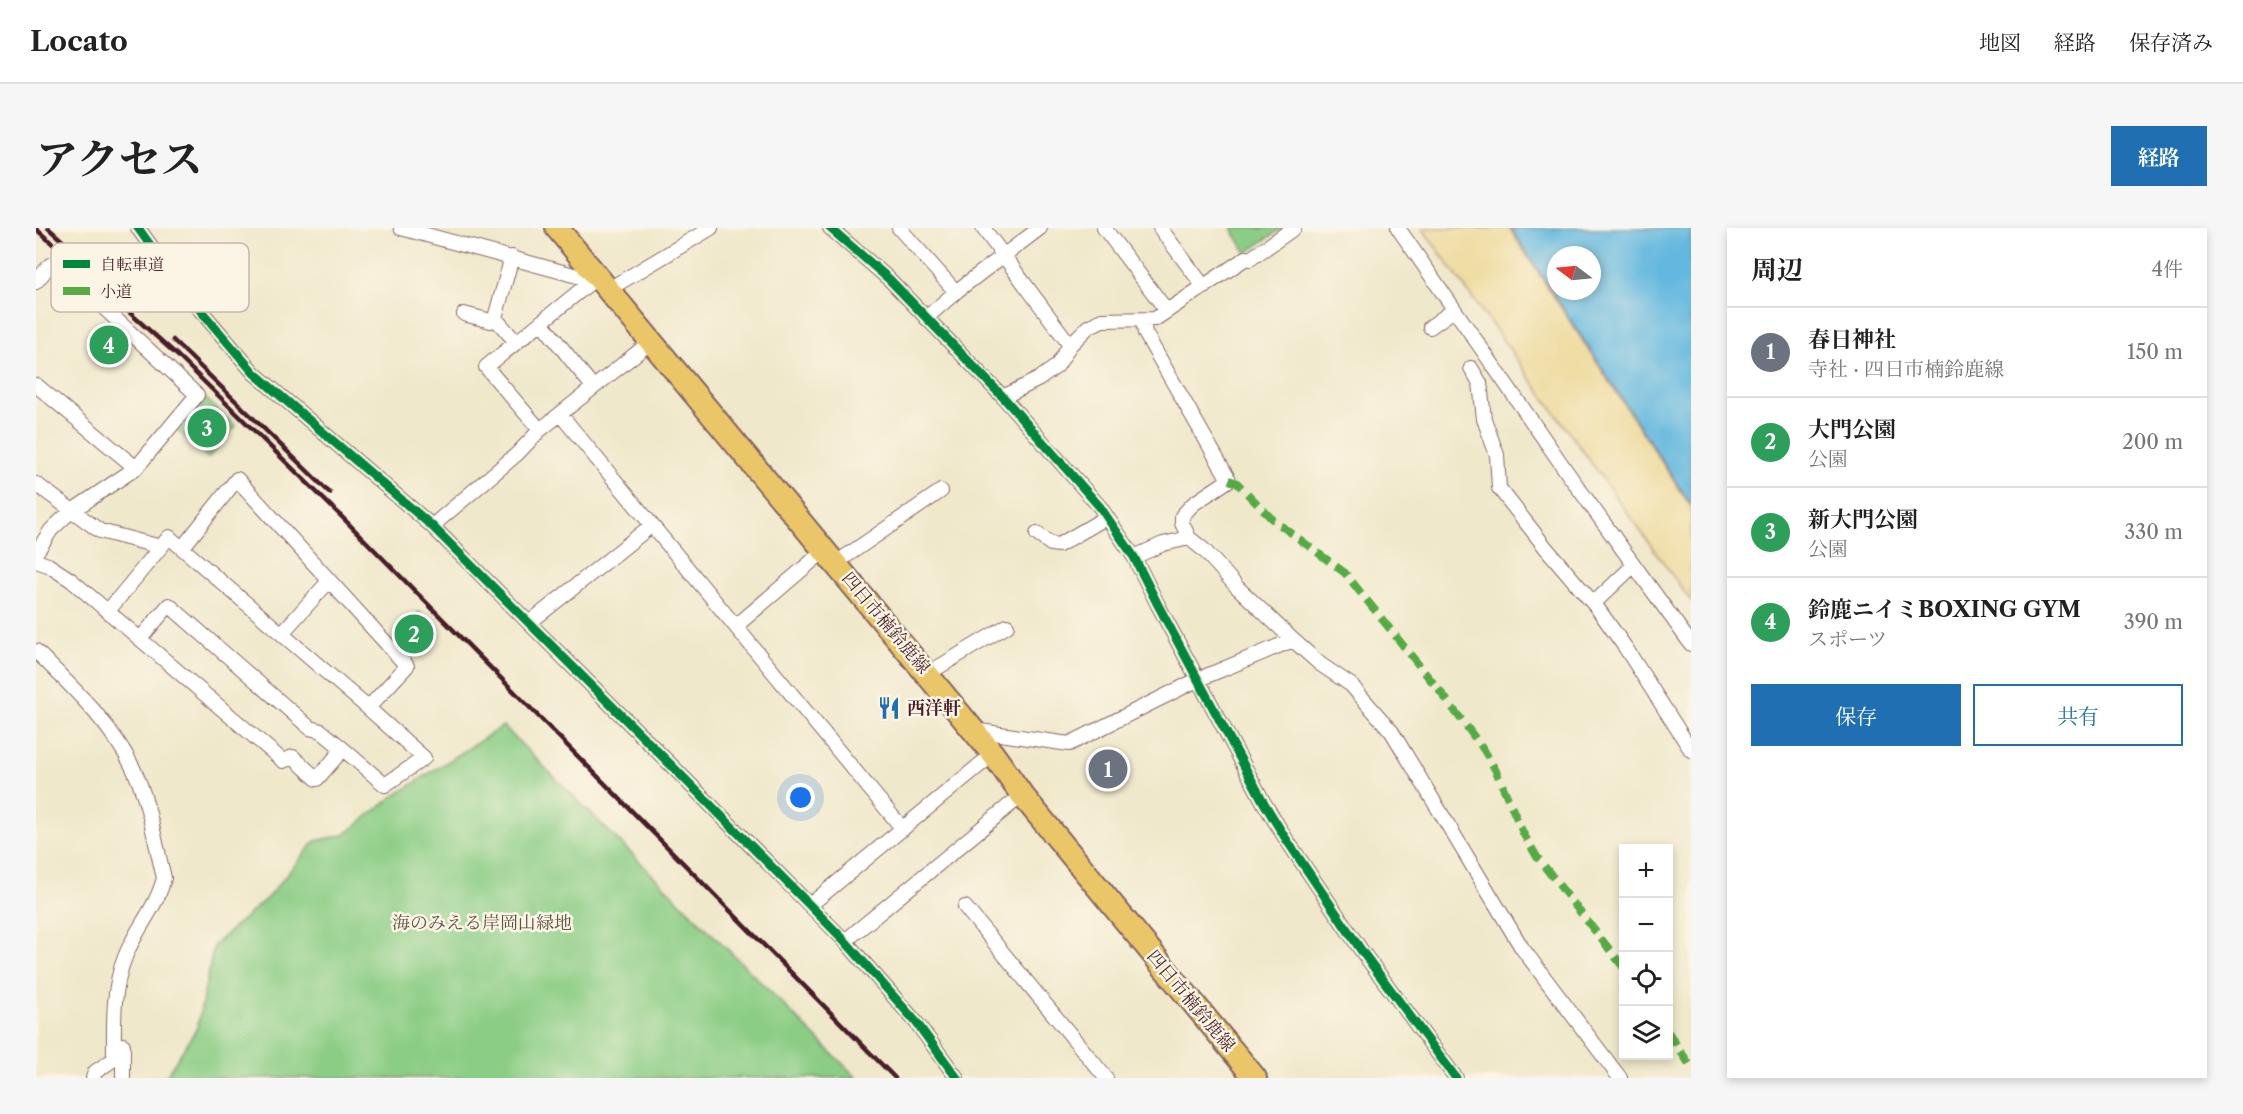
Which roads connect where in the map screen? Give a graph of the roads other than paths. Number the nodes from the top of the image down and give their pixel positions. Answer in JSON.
{"nodes":[{"id":1,"x":138,"y":228,"type":"edge"},
{"id":2,"x":401,"y":228,"type":"edge"},
{"id":3,"x":557,"y":228,"type":"edge"},
{"id":4,"x":711,"y":228,"type":"edge"},
{"id":5,"x":830,"y":228,"type":"edge"},
{"id":6,"x":899,"y":228,"type":"edge"},
{"id":7,"x":983,"y":228,"type":"edge"},
{"id":8,"x":1040,"y":228,"type":"edge"},
{"id":9,"x":1104,"y":228,"type":"edge"},
{"id":10,"x":1160,"y":228,"type":"edge"},
{"id":11,"x":1294,"y":228,"type":"edge"},
{"id":12,"x":1398,"y":228,"type":"edge"},
{"id":13,"x":149,"y":243,"type":"edge"},
{"id":14,"x":1003,"y":256,"type":"junction"},
{"id":15,"x":512,"y":257,"type":"junction"},
{"id":16,"x":51,"y":266,"type":"edge"},
{"id":17,"x":36,"y":282,"type":"edge"},
{"id":18,"x":599,"y":282,"type":"junction"},
{"id":19,"x":1204,"y":287,"type":"junction"},
{"id":20,"x":956,"y":292,"type":"junction"},
{"id":21,"x":1454,"y":310,"type":"junction"},
{"id":22,"x":1167,"y":311,"type":"junction"},
{"id":23,"x":108,"y":312,"type":"edge"},
{"id":24,"x":200,"y":312,"type":"edge"},
{"id":25,"x":464,"y":314,"type":"dead end"},
{"id":26,"x":495,"y":318,"type":"junction"},
{"id":27,"x":926,"y":318,"type":"junction"},
{"id":28,"x":1143,"y":320,"type":"junction"},
{"id":29,"x":541,"y":322,"type":"junction"},
{"id":30,"x":1430,"y":327,"type":"dead end"},
{"id":31,"x":652,"y":340,"type":"junction"},
{"id":32,"x":516,"y":342,"type":"junction"},
{"id":33,"x":1070,"y":345,"type":"junction"},
{"id":34,"x":1487,"y":357,"type":"junction"},
{"id":35,"x":36,"y":386,"type":"edge"},
{"id":36,"x":593,"y":387,"type":"junction"},
{"id":37,"x":1003,"y":397,"type":"junction"},
{"id":38,"x":560,"y":414,"type":"junction"},
{"id":39,"x":540,"y":430,"type":"junction"},
{"id":40,"x":136,"y":468,"type":"junction"},
{"id":41,"x":37,"y":488,"type":"edge"},
{"id":42,"x":941,"y":491,"type":"dead end"},
{"id":43,"x":73,"y":511,"type":"junction"},
{"id":44,"x":1107,"y":517,"type":"junction"},
{"id":45,"x":652,"y":525,"type":"junction"},
{"id":46,"x":432,"y":526,"type":"junction"},
{"id":47,"x":1037,"y":534,"type":"dead end"},
{"id":48,"x":1189,"y":538,"type":"junction"},
{"id":49,"x":160,"y":547,"type":"junction"},
{"id":50,"x":183,"y":547,"type":"junction"},
{"id":51,"x":36,"y":553,"type":"edge"},
{"id":52,"x":830,"y":557,"type":"junction"},
{"id":53,"x":1134,"y":557,"type":"junction"},
{"id":54,"x":36,"y":561,"type":"edge"},
{"id":55,"x":1634,"y":565,"type":"junction"},
{"id":56,"x":329,"y":580,"type":"junction"},
{"id":57,"x":1594,"y":603,"type":"junction"},
{"id":58,"x":108,"y":611,"type":"junction"},
{"id":59,"x":529,"y":623,"type":"junction"},
{"id":60,"x":736,"y":626,"type":"junction"},
{"id":61,"x":1007,"y":626,"type":"dead end"},
{"id":62,"x":282,"y":633,"type":"junction"},
{"id":63,"x":140,"y":639,"type":"junction"},
{"id":64,"x":1293,"y":640,"type":"junction"},
{"id":65,"x":1691,"y":644,"type":"edge"},
{"id":66,"x":36,"y":651,"type":"edge"},
{"id":67,"x":927,"y":674,"type":"junction"},
{"id":68,"x":1199,"y":679,"type":"junction"},
{"id":69,"x":368,"y":708,"type":"junction"},
{"id":70,"x":973,"y":730,"type":"junction"},
{"id":71,"x":343,"y":749,"type":"junction"},
{"id":72,"x":1691,"y":750,"type":"edge"},
{"id":73,"x":993,"y":754,"type":"junction"},
{"id":74,"x":1022,"y":795,"type":"junction"},
{"id":75,"x":903,"y":829,"type":"junction"},
{"id":76,"x":810,"y":905,"type":"junction"},
{"id":77,"x":965,"y":907,"type":"dead end"},
{"id":78,"x":845,"y":941,"type":"junction"},
{"id":79,"x":114,"y":1029,"type":"junction"},
{"id":80,"x":93,"y":1078,"type":"edge"},
{"id":81,"x":123,"y":1078,"type":"edge"},
{"id":82,"x":957,"y":1078,"type":"edge"},
{"id":83,"x":1106,"y":1078,"type":"edge"},
{"id":84,"x":1255,"y":1078,"type":"edge"},
{"id":85,"x":1456,"y":1078,"type":"edge"},
{"id":86,"x":1620,"y":1078,"type":"edge"}],
"edges":[{"from":1,"to":13,"type":"street"},
{"from":2,"to":15,"type":"street"},
{"from":3,"to":18,"type":"main road","name":"四日市楠鈴鹿線"},
{"from":4,"to":18,"type":"street"},
{"from":5,"to":27,"type":"street"},
{"from":6,"to":20,"type":"street"},
{"from":7,"to":14,"type":"street"},
{"from":8,"to":14,"type":"street"},
{"from":9,"to":22,"type":"street"},
{"from":10,"to":19,"type":"street"},
{"from":11,"to":19,"type":"street"},
{"from":12,"to":21,"type":"street"},
{"from":14,"to":20,"type":"street"},
{"from":14,"to":33,"type":"street"},
{"from":15,"to":18,"type":"street"},
{"from":15,"to":26,"type":"street"},
{"from":16,"to":17,"type":"street"},
{"from":18,"to":29,"type":"street"},
{"from":18,"to":31,"type":"main road","name":"四日市楠鈴鹿線"},
{"from":19,"to":22,"type":"street"},
{"from":20,"to":27,"type":"street"},
{"from":21,"to":30,"type":"street"},
{"from":21,"to":34,"type":"street"},
{"from":22,"to":28,"type":"street"},
{"from":23,"to":40,"type":"street"},
{"from":24,"to":46,"type":"street"},
{"from":25,"to":26,"type":"street"},
{"from":26,"to":32,"type":"street"},
{"from":27,"to":37,"type":"street"},
{"from":28,"to":33,"type":"street"},
{"from":28,"to":48,"type":"street"},
{"from":29,"to":32,"type":"street"},
{"from":29,"to":36,"type":"street"},
{"from":31,"to":36,"type":"street"},
{"from":31,"to":52,"type":"main road","name":"四日市楠鈴鹿線"},
{"from":32,"to":39,"type":"street"},
{"from":33,"to":37,"type":"street"},
{"from":34,"to":55,"type":"street"},
{"from":34,"to":57,"type":"street"},
{"from":35,"to":40,"type":"street"},
{"from":36,"to":38,"type":"street"},
{"from":37,"to":44,"type":"street"},
{"from":38,"to":39,"type":"street"},
{"from":38,"to":45,"type":"street"},
{"from":39,"to":46,"type":"street"},
{"from":40,"to":43,"type":"street"},
{"from":41,"to":43,"type":"street"},
{"from":42,"to":52,"type":"street"},
{"from":43,"to":49,"type":"street"},
{"from":43,"to":51,"type":"street"},
{"from":44,"to":47,"type":"street"},
{"from":44,"to":53,"type":"street"},
{"from":45,"to":59,"type":"street"},
{"from":45,"to":60,"type":"street"},
{"from":46,"to":59,"type":"street"},
{"from":48,"to":53,"type":"street"},
{"from":48,"to":64,"type":"street"},
{"from":49,"to":50,"type":"street"},
{"from":49,"to":58,"type":"street"},
{"from":50,"to":56,"type":"street"},
{"from":50,"to":62,"type":"street"},
{"from":52,"to":60,"type":"street"},
{"from":52,"to":67,"type":"main road","name":"四日市楠鈴鹿線"},
{"from":53,"to":68,"type":"street"},
{"from":54,"to":58,"type":"street"},
{"from":55,"to":57,"type":"street"},
{"from":55,"to":65,"type":"street"},
{"from":56,"to":62,"type":"street"},
{"from":56,"to":69,"type":"street"},
{"from":57,"to":72,"type":"street"},
{"from":58,"to":63,"type":"street"},
{"from":59,"to":76,"type":"street"},
{"from":60,"to":75,"type":"street"},
{"from":61,"to":67,"type":"street"},
{"from":62,"to":69,"type":"street"},
{"from":63,"to":71,"type":"street"},
{"from":63,"to":71,"type":"street"},
{"from":64,"to":68,"type":"street"},
{"from":64,"to":86,"type":"street"},
{"from":66,"to":79,"type":"street"},
{"from":67,"to":70,"type":"main road","name":"四日市楠鈴鹿線"},
{"from":68,"to":70,"type":"street"},
{"from":68,"to":85,"type":"street"},
{"from":69,"to":71,"type":"street"},
{"from":70,"to":73,"type":"main road","name":"四日市楠鈴鹿線"},
{"from":73,"to":74,"type":"main road","name":"四日市楠鈴鹿線"},
{"from":73,"to":75,"type":"street"},
{"from":74,"to":78,"type":"street"},
{"from":74,"to":84,"type":"main road","name":"四日市楠鈴鹿線"},
{"from":75,"to":76,"type":"street"},
{"from":76,"to":78,"type":"street"},
{"from":77,"to":83,"type":"street"},
{"from":78,"to":82,"type":"street"},
{"from":79,"to":80,"type":"street"},
{"from":79,"to":81,"type":"street"}]}
